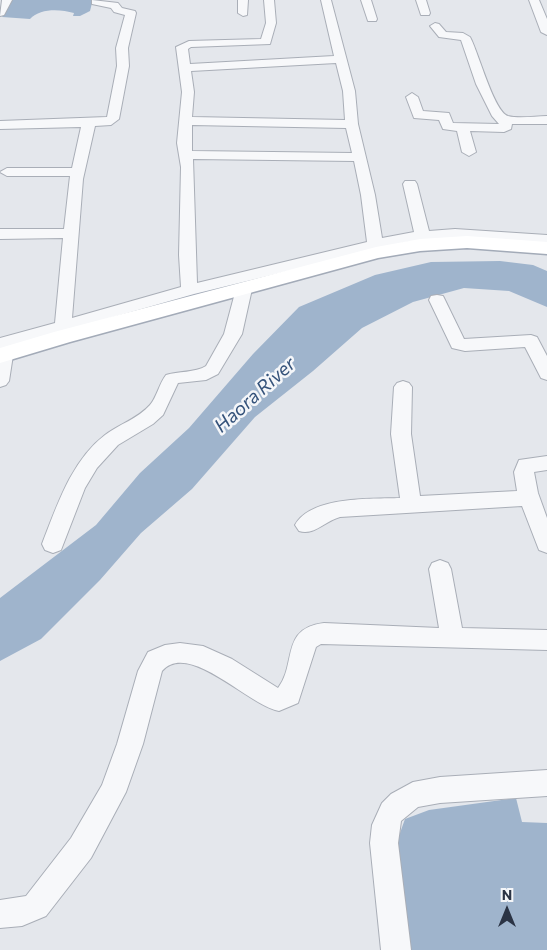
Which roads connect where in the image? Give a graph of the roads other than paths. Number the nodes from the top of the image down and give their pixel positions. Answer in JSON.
{"nodes":[{"id":1,"x":7,"y":0,"type":"edge"},
{"id":2,"x":97,"y":0,"type":"edge"},
{"id":3,"x":243,"y":0,"type":"edge"},
{"id":4,"x":269,"y":0,"type":"edge"},
{"id":5,"x":326,"y":0,"type":"edge"},
{"id":6,"x":366,"y":0,"type":"edge"},
{"id":7,"x":421,"y":0,"type":"edge"},
{"id":8,"x":534,"y":0,"type":"edge"},
{"id":9,"x":0,"y":12,"type":"edge"},
{"id":10,"x":243,"y":13,"type":"dead end"},
{"id":11,"x":425,"y":13,"type":"dead end"},
{"id":12,"x":372,"y":19,"type":"dead end"},
{"id":13,"x":436,"y":26,"type":"dead end"},
{"id":14,"x":547,"y":32,"type":"edge"},
{"id":15,"x":342,"y":59,"type":"junction"},
{"id":16,"x":184,"y":68,"type":"junction"},
{"id":17,"x":412,"y":97,"type":"dead end"},
{"id":18,"x":503,"y":119,"type":"junction"},
{"id":19,"x":547,"y":120,"type":"edge"},
{"id":20,"x":184,"y":121,"type":"junction"},
{"id":21,"x":89,"y":122,"type":"junction"},
{"id":22,"x":352,"y":124,"type":"junction"},
{"id":23,"x":0,"y":125,"type":"edge"},
{"id":24,"x":463,"y":128,"type":"junction"},
{"id":25,"x":469,"y":152,"type":"dead end"},
{"id":26,"x":186,"y":155,"type":"junction"},
{"id":27,"x":359,"y":157,"type":"junction"},
{"id":28,"x":7,"y":172,"type":"dead end"},
{"id":29,"x":77,"y":172,"type":"junction"},
{"id":30,"x":410,"y":184,"type":"dead end"},
{"id":31,"x":70,"y":233,"type":"junction"},
{"id":32,"x":0,"y":234,"type":"edge"},
{"id":33,"x":422,"y":235,"type":"junction"},
{"id":34,"x":547,"y":240,"type":"edge"},
{"id":35,"x":375,"y":244,"type":"junction"},
{"id":36,"x":547,"y":248,"type":"edge"},
{"id":37,"x":244,"y":289,"type":"junction"},
{"id":38,"x":189,"y":290,"type":"junction"},
{"id":39,"x":437,"y":300,"type":"dead end"},
{"id":40,"x":63,"y":331,"type":"junction"},
{"id":41,"x":1,"y":352,"type":"edge"},
{"id":42,"x":547,"y":374,"type":"edge"},
{"id":43,"x":0,"y":381,"type":"edge"},
{"id":44,"x":403,"y":386,"type":"dead end"},
{"id":45,"x":547,"y":463,"type":"edge"},
{"id":46,"x":529,"y":498,"type":"junction"},
{"id":47,"x":411,"y":505,"type":"junction"},
{"id":48,"x":306,"y":525,"type":"dead end"},
{"id":49,"x":52,"y":544,"type":"dead end"},
{"id":50,"x":547,"y":544,"type":"edge"},
{"id":51,"x":440,"y":569,"type":"dead end"},
{"id":52,"x":452,"y":638,"type":"junction"},
{"id":53,"x":547,"y":640,"type":"edge"},
{"id":54,"x":547,"y":782,"type":"edge"},
{"id":55,"x":0,"y":914,"type":"edge"},
{"id":56,"x":396,"y":950,"type":"edge"}],
"edges":[{"from":1,"to":9,"type":"street"},
{"from":2,"to":21,"type":"street"},
{"from":3,"to":10,"type":"street"},
{"from":4,"to":16,"type":"street"},
{"from":5,"to":15,"type":"street"},
{"from":6,"to":12,"type":"street"},
{"from":7,"to":11,"type":"street"},
{"from":8,"to":14,"type":"street"},
{"from":13,"to":18,"type":"street"},
{"from":15,"to":16,"type":"street"},
{"from":15,"to":22,"type":"street"},
{"from":16,"to":20,"type":"street"},
{"from":17,"to":24,"type":"street"},
{"from":18,"to":19,"type":"street"},
{"from":18,"to":24,"type":"street"},
{"from":20,"to":22,"type":"street"},
{"from":20,"to":26,"type":"street"},
{"from":21,"to":23,"type":"street"},
{"from":21,"to":29,"type":"street"},
{"from":22,"to":27,"type":"street"},
{"from":24,"to":25,"type":"street"},
{"from":26,"to":27,"type":"street"},
{"from":26,"to":38,"type":"street"},
{"from":27,"to":35,"type":"street"},
{"from":28,"to":29,"type":"street"},
{"from":29,"to":31,"type":"street"},
{"from":30,"to":33,"type":"street"},
{"from":31,"to":32,"type":"street"},
{"from":31,"to":40,"type":"street"},
{"from":33,"to":34,"type":"street"},
{"from":33,"to":35,"type":"street"},
{"from":35,"to":38,"type":"street"},
{"from":36,"to":37,"type":"main road"},
{"from":37,"to":40,"type":"main road"},
{"from":37,"to":49,"type":"street"},
{"from":38,"to":40,"type":"street"},
{"from":39,"to":42,"type":"street"},
{"from":40,"to":41,"type":"main road"},
{"from":41,"to":43,"type":"street"},
{"from":44,"to":47,"type":"street"},
{"from":45,"to":46,"type":"street"},
{"from":46,"to":47,"type":"street"},
{"from":46,"to":50,"type":"street"},
{"from":47,"to":48,"type":"street"},
{"from":51,"to":52,"type":"street"},
{"from":52,"to":53,"type":"street"},
{"from":52,"to":55,"type":"street"},
{"from":54,"to":56,"type":"street"}]}
